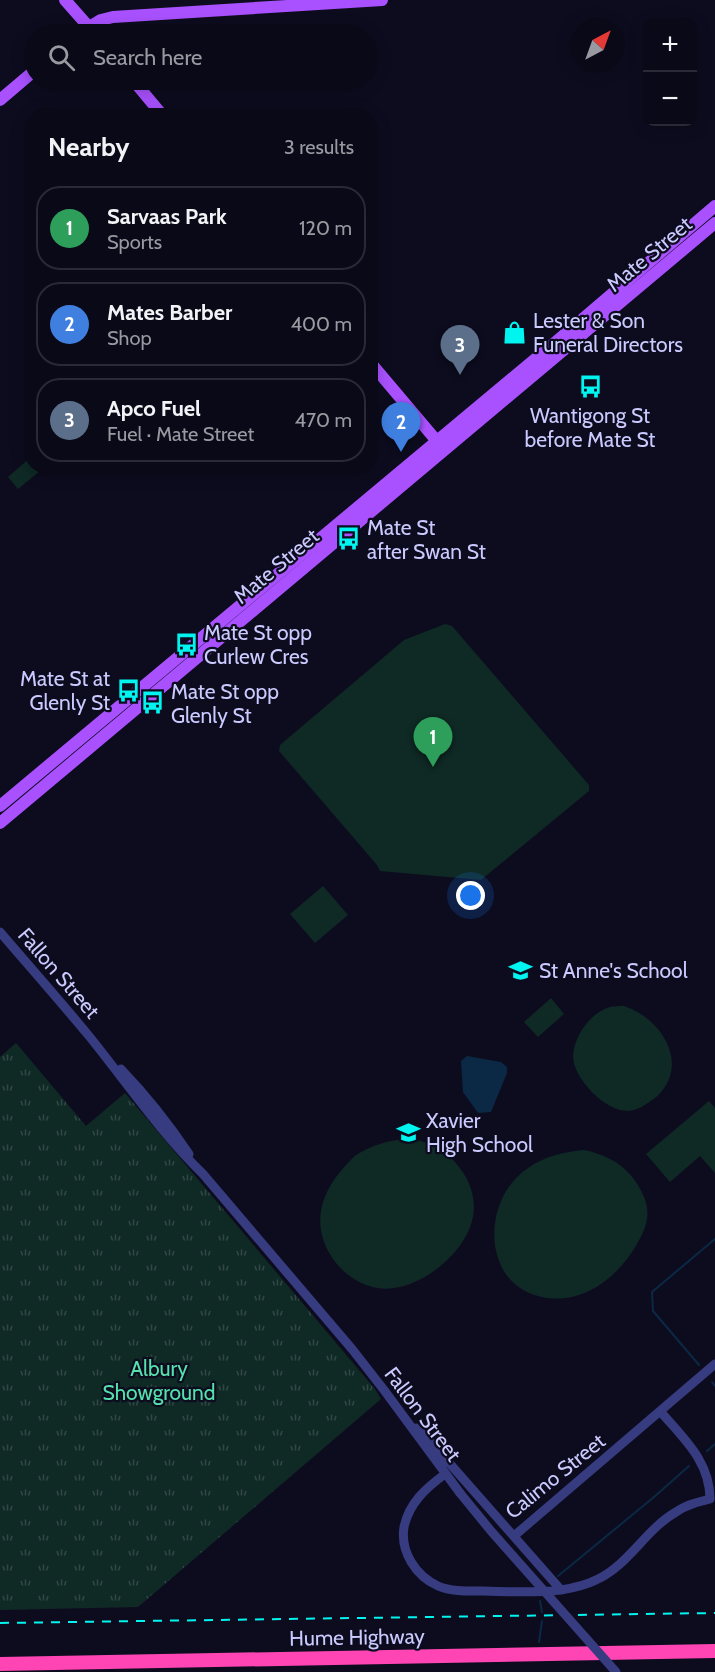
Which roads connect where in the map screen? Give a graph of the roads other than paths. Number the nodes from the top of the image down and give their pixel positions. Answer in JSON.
{"nodes":[{"id":1,"x":65,"y":0,"type":"edge"},
{"id":2,"x":382,"y":0,"type":"edge"},
{"id":3,"x":82,"y":24,"type":"edge"},
{"id":4,"x":96,"y":24,"type":"edge"},
{"id":5,"x":24,"y":80,"type":"edge"},
{"id":6,"x":141,"y":90,"type":"edge"},
{"id":7,"x":0,"y":100,"type":"edge"},
{"id":8,"x":156,"y":108,"type":"edge"},
{"id":9,"x":715,"y":206,"type":"edge"},
{"id":10,"x":715,"y":223,"type":"edge"},
{"id":11,"x":378,"y":371,"type":"edge"},
{"id":12,"x":440,"y":445,"type":"junction"},
{"id":13,"x":0,"y":806,"type":"edge"},
{"id":14,"x":0,"y":823,"type":"edge"},
{"id":15,"x":0,"y":932,"type":"edge"},
{"id":16,"x":715,"y":1365,"type":"edge"},
{"id":17,"x":660,"y":1411,"type":"junction"},
{"id":18,"x":403,"y":1416,"type":"junction"},
{"id":19,"x":445,"y":1474,"type":"junction"},
{"id":20,"x":514,"y":1536,"type":"junction"},
{"id":21,"x":561,"y":1590,"type":"junction"},
{"id":22,"x":715,"y":1652,"type":"edge"},
{"id":23,"x":0,"y":1664,"type":"edge"},
{"id":24,"x":616,"y":1672,"type":"edge"}],
"edges":[{"from":1,"to":3,"type":"main road"},
{"from":2,"to":4,"type":"main road"},
{"from":5,"to":7,"type":"main road"},
{"from":6,"to":8,"type":"main road"},
{"from":9,"to":12,"type":"main road","name":"Mate Street"},
{"from":10,"to":12,"type":"main road","name":"Mate Street"},
{"from":11,"to":12,"type":"main road"},
{"from":12,"to":13,"type":"main road","name":"Mate Street"},
{"from":12,"to":14,"type":"main road","name":"Mate Street"},
{"from":15,"to":18,"type":"street","name":"Fallon Street"},
{"from":16,"to":17,"type":"street","name":"Calimo Street"},
{"from":17,"to":20,"type":"street","name":"Calimo Street"},
{"from":17,"to":21,"type":"street"},
{"from":18,"to":19,"type":"street","name":"Fallon Street"},
{"from":18,"to":20,"type":"street","name":"Calimo Street"},
{"from":19,"to":21,"type":"street"},
{"from":19,"to":24,"type":"street","name":"Fallon Street","bridge":true},
{"from":20,"to":21,"type":"street"},
{"from":22,"to":23,"type":"highway","name":"Hume Highway"}]}
